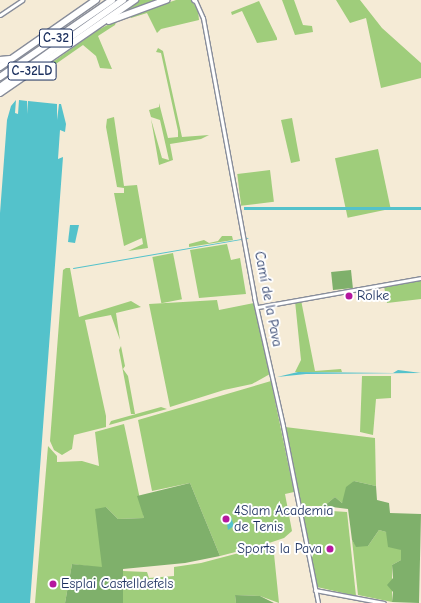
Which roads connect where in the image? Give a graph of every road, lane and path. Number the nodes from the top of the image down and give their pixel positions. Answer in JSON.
{"nodes":[{"id":1,"x":22,"y":0,"type":"edge"},
{"id":2,"x":96,"y":0,"type":"edge"},
{"id":3,"x":112,"y":0,"type":"edge"},
{"id":4,"x":123,"y":0,"type":"edge"},
{"id":5,"x":135,"y":0,"type":"edge"},
{"id":6,"x":166,"y":0,"type":"edge"},
{"id":7,"x":195,"y":0,"type":"edge"},
{"id":8,"x":0,"y":15,"type":"edge"},
{"id":9,"x":98,"y":26,"type":"junction"},
{"id":10,"x":12,"y":59,"type":"junction"},
{"id":11,"x":0,"y":60,"type":"edge"},
{"id":12,"x":0,"y":67,"type":"edge"},
{"id":13,"x":0,"y":77,"type":"edge"},
{"id":14,"x":0,"y":92,"type":"edge"},
{"id":15,"x":421,"y":278,"type":"edge"},
{"id":16,"x":258,"y":307,"type":"junction"},
{"id":17,"x":315,"y":590,"type":"junction"},
{"id":18,"x":318,"y":603,"type":"edge"},
{"id":19,"x":384,"y":603,"type":"edge"}],
"edges":[{"from":1,"to":8,"type":"street"},
{"from":2,"to":10,"type":"highway"},
{"from":3,"to":13,"type":"highway","number":"C-32"},
{"from":4,"to":14,"type":"highway","number":"C-32"},
{"from":5,"to":9,"type":"highway","number":"C-32LD"},
{"from":6,"to":9,"type":"highway"},
{"from":7,"to":16,"type":"street","name":"Camí de la Pava"},
{"from":9,"to":14,"type":"highway","number":"C-32LD"},
{"from":10,"to":11,"type":"highway"},
{"from":10,"to":12,"type":"highway"},
{"from":15,"to":16,"type":"street"},
{"from":16,"to":17,"type":"street","name":"Camí de la Pava"},
{"from":17,"to":18,"type":"street","name":"Camí de la Pava"},
{"from":17,"to":19,"type":"street"}]}
